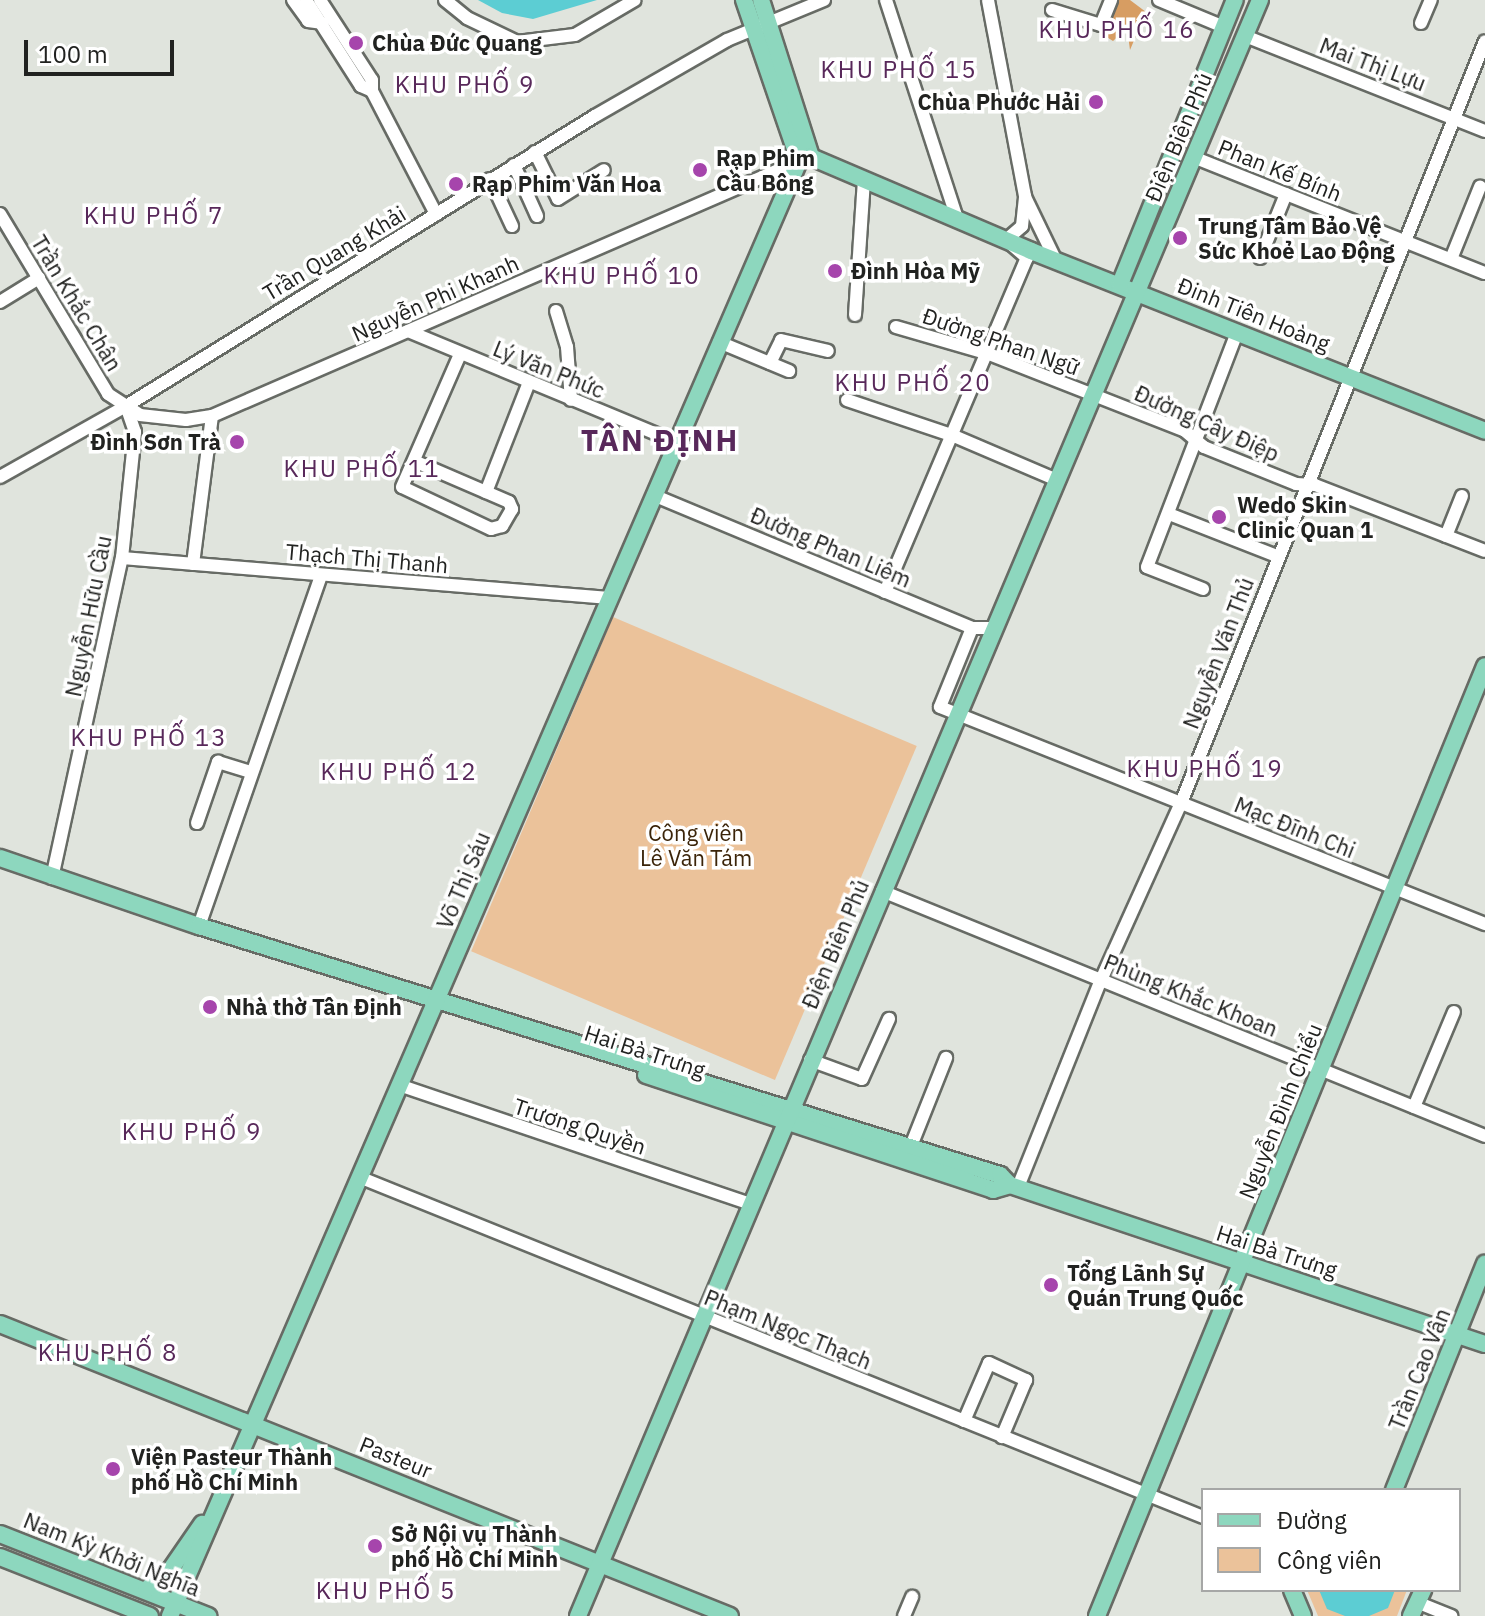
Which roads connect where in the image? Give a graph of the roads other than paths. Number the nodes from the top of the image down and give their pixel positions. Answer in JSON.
{"nodes":[{"id":1,"x":293,"y":0,"type":"edge"},
{"id":2,"x":306,"y":0,"type":"edge"},
{"id":3,"x":445,"y":0,"type":"edge"},
{"id":4,"x":635,"y":0,"type":"edge"},
{"id":5,"x":744,"y":0,"type":"edge"},
{"id":6,"x":761,"y":0,"type":"edge"},
{"id":7,"x":886,"y":0,"type":"edge"},
{"id":8,"x":988,"y":0,"type":"edge"},
{"id":9,"x":1111,"y":0,"type":"edge"},
{"id":10,"x":1159,"y":0,"type":"edge"},
{"id":11,"x":1235,"y":0,"type":"edge"},
{"id":12,"x":1260,"y":0,"type":"edge"},
{"id":13,"x":1431,"y":0,"type":"edge"},
{"id":14,"x":821,"y":1,"type":"edge"},
{"id":15,"x":1052,"y":10,"type":"dead end"},
{"id":16,"x":325,"y":11,"type":"edge"},
{"id":17,"x":1421,"y":23,"type":"dead end"},
{"id":18,"x":1224,"y":27,"type":"junction"},
{"id":19,"x":754,"y":29,"type":"junction"},
{"id":20,"x":1245,"y":36,"type":"junction"},
{"id":21,"x":1485,"y":41,"type":"edge"},
{"id":22,"x":1454,"y":118,"type":"junction"},
{"id":23,"x":1485,"y":131,"type":"edge"},
{"id":24,"x":535,"y":152,"type":"junction"},
{"id":25,"x":1193,"y":157,"type":"junction"},
{"id":26,"x":805,"y":159,"type":"junction"},
{"id":27,"x":514,"y":165,"type":"junction"},
{"id":28,"x":604,"y":170,"type":"dead end"},
{"id":29,"x":490,"y":179,"type":"junction"},
{"id":30,"x":864,"y":179,"type":"junction"},
{"id":31,"x":1480,"y":187,"type":"dead end"},
{"id":32,"x":1286,"y":194,"type":"junction"},
{"id":33,"x":1025,"y":196,"type":"junction"},
{"id":34,"x":439,"y":212,"type":"junction"},
{"id":35,"x":0,"y":214,"type":"edge"},
{"id":36,"x":537,"y":216,"type":"dead end"},
{"id":37,"x":958,"y":221,"type":"junction"},
{"id":38,"x":512,"y":226,"type":"dead end"},
{"id":39,"x":1006,"y":240,"type":"junction"},
{"id":40,"x":1404,"y":240,"type":"junction"},
{"id":41,"x":1132,"y":250,"type":"junction"},
{"id":42,"x":1151,"y":257,"type":"junction"},
{"id":43,"x":1260,"y":258,"type":"dead end"},
{"id":44,"x":1055,"y":259,"type":"junction"},
{"id":45,"x":1451,"y":259,"type":"junction"},
{"id":46,"x":1485,"y":273,"type":"edge"},
{"id":47,"x":39,"y":278,"type":"junction"},
{"id":48,"x":1120,"y":284,"type":"junction"},
{"id":49,"x":1137,"y":291,"type":"junction"},
{"id":50,"x":0,"y":302,"type":"edge"},
{"id":51,"x":556,"y":311,"type":"dead end"},
{"id":52,"x":855,"y":315,"type":"dead end"},
{"id":53,"x":896,"y":327,"type":"dead end"},
{"id":54,"x":408,"y":331,"type":"junction"},
{"id":55,"x":1237,"y":332,"type":"junction"},
{"id":56,"x":719,"y":342,"type":"junction"},
{"id":57,"x":828,"y":351,"type":"dead end"},
{"id":58,"x":460,"y":354,"type":"junction"},
{"id":59,"x":989,"y":354,"type":"junction"},
{"id":60,"x":770,"y":363,"type":"junction"},
{"id":61,"x":789,"y":371,"type":"dead end"},
{"id":62,"x":1350,"y":376,"type":"junction"},
{"id":63,"x":529,"y":382,"type":"junction"},
{"id":64,"x":1093,"y":395,"type":"junction"},
{"id":65,"x":571,"y":400,"type":"junction"},
{"id":66,"x":847,"y":400,"type":"dead end"},
{"id":67,"x":126,"y":406,"type":"junction"},
{"id":68,"x":212,"y":416,"type":"junction"},
{"id":69,"x":1485,"y":431,"type":"edge"},
{"id":70,"x":954,"y":436,"type":"junction"},
{"id":71,"x":1197,"y":440,"type":"junction"},
{"id":72,"x":676,"y":442,"type":"junction"},
{"id":73,"x":414,"y":461,"type":"junction"},
{"id":74,"x":0,"y":477,"type":"edge"},
{"id":75,"x":1057,"y":480,"type":"junction"},
{"id":76,"x":1305,"y":484,"type":"junction"},
{"id":77,"x":486,"y":492,"type":"junction"},
{"id":78,"x":653,"y":495,"type":"junction"},
{"id":79,"x":1462,"y":496,"type":"dead end"},
{"id":80,"x":1169,"y":514,"type":"junction"},
{"id":81,"x":1446,"y":536,"type":"junction"},
{"id":82,"x":1485,"y":551,"type":"edge"},
{"id":83,"x":1277,"y":556,"type":"junction"},
{"id":84,"x":122,"y":558,"type":"junction"},
{"id":85,"x":193,"y":564,"type":"junction"},
{"id":86,"x":321,"y":576,"type":"junction"},
{"id":87,"x":1203,"y":589,"type":"dead end"},
{"id":88,"x":885,"y":592,"type":"junction"},
{"id":89,"x":609,"y":598,"type":"junction"},
{"id":90,"x":972,"y":628,"type":"junction"},
{"id":91,"x":994,"y":628,"type":"junction"},
{"id":92,"x":1485,"y":666,"type":"edge"},
{"id":93,"x":957,"y":714,"type":"junction"},
{"id":94,"x":250,"y":772,"type":"junction"},
{"id":95,"x":1181,"y":803,"type":"junction"},
{"id":96,"x":197,"y":823,"type":"dead end"},
{"id":97,"x":2,"y":862,"type":"edge"},
{"id":98,"x":52,"y":878,"type":"junction"},
{"id":99,"x":1395,"y":887,"type":"junction"},
{"id":100,"x":882,"y":891,"type":"junction"},
{"id":101,"x":1485,"y":924,"type":"edge"},
{"id":102,"x":199,"y":926,"type":"junction"},
{"id":103,"x":1101,"y":980,"type":"junction"},
{"id":104,"x":434,"y":1002,"type":"junction"},
{"id":105,"x":1454,"y":1012,"type":"dead end"},
{"id":106,"x":889,"y":1019,"type":"dead end"},
{"id":107,"x":946,"y":1058,"type":"dead end"},
{"id":108,"x":810,"y":1060,"type":"junction"},
{"id":109,"x":1320,"y":1069,"type":"junction"},
{"id":110,"x":399,"y":1085,"type":"junction"},
{"id":111,"x":1414,"y":1107,"type":"junction"},
{"id":112,"x":787,"y":1114,"type":"junction"},
{"id":113,"x":1485,"y":1136,"type":"edge"},
{"id":114,"x":911,"y":1146,"type":"junction"},
{"id":115,"x":359,"y":1177,"type":"junction"},
{"id":116,"x":1005,"y":1184,"type":"junction"},
{"id":117,"x":750,"y":1204,"type":"junction"},
{"id":118,"x":1243,"y":1263,"type":"junction"},
{"id":119,"x":1485,"y":1264,"type":"edge"},
{"id":120,"x":703,"y":1316,"type":"junction"},
{"id":121,"x":0,"y":1324,"type":"edge"},
{"id":122,"x":1457,"y":1333,"type":"junction"},
{"id":123,"x":1485,"y":1344,"type":"edge"},
{"id":124,"x":964,"y":1421,"type":"junction"},
{"id":125,"x":254,"y":1422,"type":"junction"},
{"id":126,"x":1002,"y":1437,"type":"junction"},
{"id":127,"x":1395,"y":1488,"type":"edge"},
{"id":128,"x":1147,"y":1495,"type":"junction"},
{"id":129,"x":213,"y":1516,"type":"junction"},
{"id":130,"x":1201,"y":1516,"type":"edge"},
{"id":131,"x":0,"y":1534,"type":"edge"},
{"id":132,"x":0,"y":1557,"type":"edge"},
{"id":133,"x":599,"y":1564,"type":"junction"},
{"id":134,"x":146,"y":1590,"type":"junction"},
{"id":135,"x":1293,"y":1592,"type":"edge"},
{"id":136,"x":912,"y":1597,"type":"dead end"},
{"id":137,"x":1418,"y":1603,"type":"edge"},
{"id":138,"x":173,"y":1609,"type":"edge"},
{"id":139,"x":135,"y":1613,"type":"edge"},
{"id":140,"x":150,"y":1616,"type":"edge"},
{"id":141,"x":208,"y":1616,"type":"edge"},
{"id":142,"x":578,"y":1616,"type":"edge"},
{"id":143,"x":730,"y":1616,"type":"edge"},
{"id":144,"x":904,"y":1616,"type":"edge"},
{"id":145,"x":1097,"y":1616,"type":"edge"},
{"id":146,"x":1303,"y":1616,"type":"edge"},
{"id":147,"x":1452,"y":1616,"type":"edge"}],
"edges":[{"from":1,"to":16,"type":"street"},
{"from":2,"to":16,"type":"street"},
{"from":3,"to":4,"type":"street"},
{"from":5,"to":19,"type":"main road"},
{"from":6,"to":19,"type":"main road"},
{"from":7,"to":37,"type":"street"},
{"from":8,"to":33,"type":"street"},
{"from":9,"to":15,"type":"street"},
{"from":10,"to":18,"type":"street"},
{"from":11,"to":18,"type":"main road","name":"Ðiện Biên Phủ"},
{"from":12,"to":20,"type":"main road","name":"Ðiện Biên Phủ"},
{"from":13,"to":17,"type":"street"},
{"from":14,"to":19,"type":"street","name":"Trần Quang Khải"},
{"from":16,"to":34,"type":"street"},
{"from":18,"to":41,"type":"main road","name":"Ðiện Biên Phủ"},
{"from":19,"to":24,"type":"street","name":"Trần Quang Khải"},
{"from":19,"to":26,"type":"main road"},
{"from":20,"to":22,"type":"street","name":"Mai Thị Lựu"},
{"from":20,"to":25,"type":"main road","name":"Ðiện Biên Phủ"},
{"from":21,"to":22,"type":"street","name":"Nguyễn Văn Thủ"},
{"from":22,"to":23,"type":"street","name":"Mai Thị Lựu"},
{"from":22,"to":40,"type":"street","name":"Nguyễn Văn Thủ"},
{"from":24,"to":27,"type":"street","name":"Trần Quang Khải"},
{"from":24,"to":28,"type":"street"},
{"from":25,"to":32,"type":"street","name":"Phan Kế Bính"},
{"from":25,"to":42,"type":"main road","name":"Ðiện Biên Phủ"},
{"from":26,"to":30,"type":"main road","name":"Đinh Tiên Hoàng"},
{"from":26,"to":54,"type":"street","name":"Nguyễn Phi Khanh"},
{"from":26,"to":56,"type":"main road","name":"Võ Thị Sáu"},
{"from":27,"to":29,"type":"street","name":"Trần Quang Khải"},
{"from":27,"to":36,"type":"street"},
{"from":29,"to":34,"type":"street","name":"Trần Quang Khải"},
{"from":29,"to":38,"type":"street"},
{"from":30,"to":37,"type":"main road","name":"Đinh Tiên Hoàng"},
{"from":30,"to":52,"type":"street"},
{"from":31,"to":45,"type":"street"},
{"from":32,"to":40,"type":"street","name":"Phan Kế Bính"},
{"from":32,"to":43,"type":"street"},
{"from":33,"to":39,"type":"street"},
{"from":33,"to":44,"type":"street"},
{"from":34,"to":67,"type":"street","name":"Trần Quang Khải"},
{"from":35,"to":47,"type":"street","name":"Trần Khắc Chân"},
{"from":37,"to":39,"type":"main road","name":"Đinh Tiên Hoàng"},
{"from":39,"to":44,"type":"main road","name":"Đinh Tiên Hoàng"},
{"from":39,"to":59,"type":"street","name":"Đinh Tiên Hoàng"},
{"from":40,"to":45,"type":"street","name":"Phan Kế Bính"},
{"from":40,"to":62,"type":"street","name":"Nguyễn Văn Thủ"},
{"from":41,"to":42,"type":"main road"},
{"from":41,"to":48,"type":"main road","name":"Ðiện Biên Phủ"},
{"from":42,"to":49,"type":"main road","name":"Ðiện Biên Phủ"},
{"from":44,"to":48,"type":"main road","name":"Đinh Tiên Hoàng"},
{"from":45,"to":46,"type":"street","name":"Phan Kế Bính"},
{"from":47,"to":50,"type":"street"},
{"from":47,"to":67,"type":"street","name":"Trần Khắc Chân"},
{"from":48,"to":49,"type":"main road","name":"Đinh Tiên Hoàng"},
{"from":49,"to":55,"type":"main road","name":"Đinh Tiên Hoàng"},
{"from":49,"to":64,"type":"main road","name":"Điện Biên Phủ"},
{"from":51,"to":65,"type":"street"},
{"from":53,"to":59,"type":"street","name":"Đường Phan Ngữ"},
{"from":54,"to":58,"type":"street","name":"Lý Văn Phức"},
{"from":54,"to":68,"type":"street","name":"Nguyễn Phi Khanh"},
{"from":55,"to":62,"type":"main road","name":"Đinh Tiên Hoàng"},
{"from":55,"to":71,"type":"street"},
{"from":56,"to":60,"type":"street"},
{"from":56,"to":72,"type":"main road","name":"Võ Thị Sáu"},
{"from":57,"to":60,"type":"street"},
{"from":58,"to":63,"type":"street","name":"Lý Văn Phức"},
{"from":58,"to":73,"type":"street"},
{"from":59,"to":64,"type":"street","name":"Đường Phan Ngữ"},
{"from":59,"to":70,"type":"street"},
{"from":60,"to":61,"type":"street"},
{"from":62,"to":69,"type":"main road","name":"Đinh Tiên Hoàng"},
{"from":62,"to":76,"type":"street","name":"Nguyễn Văn Thủ"},
{"from":63,"to":65,"type":"street","name":"Lý Văn Phức"},
{"from":63,"to":77,"type":"street"},
{"from":64,"to":71,"type":"street","name":"Đường Cây Điệp"},
{"from":64,"to":75,"type":"main road","name":"Điện Biên Phủ"},
{"from":65,"to":72,"type":"street","name":"Lý Văn Phức"},
{"from":66,"to":70,"type":"street"},
{"from":67,"to":68,"type":"street","name":"Nguyễn Phi Khanh"},
{"from":67,"to":74,"type":"street","name":"Trần Quang Khải"},
{"from":67,"to":84,"type":"street","name":"Nguyễn Hữu Cầu"},
{"from":68,"to":85,"type":"street"},
{"from":70,"to":75,"type":"street"},
{"from":70,"to":88,"type":"street"},
{"from":71,"to":76,"type":"street","name":"Đường Cây Điệp"},
{"from":71,"to":80,"type":"street"},
{"from":72,"to":78,"type":"main road","name":"Võ Thị Sáu"},
{"from":73,"to":77,"type":"street"},
{"from":73,"to":77,"type":"street"},
{"from":75,"to":91,"type":"main road","name":"Điện Biên Phủ"},
{"from":76,"to":81,"type":"street","name":"Đường Cây Điệp"},
{"from":76,"to":83,"type":"street","name":"Nguyễn Văn Thủ"},
{"from":78,"to":88,"type":"street","name":"Đường Phan Liêm"},
{"from":78,"to":89,"type":"main road","name":"Võ Thị Sáu"},
{"from":79,"to":81,"type":"street"},
{"from":80,"to":83,"type":"street"},
{"from":80,"to":87,"type":"street"},
{"from":81,"to":82,"type":"street","name":"Đường Cây Điệp"},
{"from":83,"to":95,"type":"street","name":"Nguyễn Văn Thủ"},
{"from":84,"to":85,"type":"street","name":"Thạch Thị Thanh"},
{"from":84,"to":98,"type":"street","name":"Nguyễn Hữu Cầu"},
{"from":85,"to":86,"type":"street","name":"Thạch Thị Thanh"},
{"from":86,"to":89,"type":"street","name":"Thạch Thị Thanh"},
{"from":86,"to":94,"type":"street"},
{"from":88,"to":90,"type":"street","name":"Đường Phan Liêm"},
{"from":89,"to":104,"type":"main road","name":"Võ Thị Sáu"},
{"from":90,"to":91,"type":"street","name":"Đường Phan Liêm"},
{"from":90,"to":93,"type":"street"},
{"from":91,"to":93,"type":"main road","name":"Điện Biên Phủ"},
{"from":92,"to":99,"type":"main road","name":"Nguyễn Đình Chiểu"},
{"from":93,"to":95,"type":"street","name":"Mạc Đĩnh Chi"},
{"from":93,"to":100,"type":"main road","name":"Điện Biên Phủ"},
{"from":94,"to":96,"type":"street"},
{"from":94,"to":102,"type":"street"},
{"from":95,"to":99,"type":"street","name":"Mạc Đĩnh Chi"},
{"from":95,"to":103,"type":"street","name":"Nguyễn Văn Thủ"},
{"from":97,"to":98,"type":"main road","name":"Hai Bà Trưng"},
{"from":98,"to":102,"type":"main road","name":"Hai Bà Trưng"},
{"from":99,"to":101,"type":"street","name":"Mạc Đĩnh Chi"},
{"from":99,"to":109,"type":"main road","name":"Nguyễn Đình Chiểu"},
{"from":100,"to":103,"type":"street","name":"Phùng Khắc Khoan"},
{"from":100,"to":108,"type":"main road","name":"Điện Biên Phủ"},
{"from":102,"to":104,"type":"main road","name":"Hai Bà Trưng"},
{"from":103,"to":109,"type":"street","name":"Phùng Khắc Khoan"},
{"from":103,"to":116,"type":"street","name":"Nguyễn Văn Thủ"},
{"from":104,"to":110,"type":"main road","name":"Võ Thị Sáu"},
{"from":104,"to":112,"type":"main road","name":"Hai Bà Trưng"},
{"from":105,"to":111,"type":"street"},
{"from":106,"to":108,"type":"street"},
{"from":107,"to":114,"type":"street"},
{"from":108,"to":112,"type":"main road","name":"Điện Biên Phủ"},
{"from":109,"to":111,"type":"street","name":"Phùng Khắc Khoan"},
{"from":109,"to":118,"type":"main road","name":"Nguyễn Đình Chiểu"},
{"from":110,"to":115,"type":"main road","name":"Võ Thị Sáu"},
{"from":110,"to":117,"type":"street","name":"Trương Quyền"},
{"from":111,"to":113,"type":"street","name":"Phùng Khắc Khoan"},
{"from":112,"to":114,"type":"main road","name":"Hai Bà Trưng"},
{"from":112,"to":116,"type":"main road","name":"Hai Bà Trưng"},
{"from":112,"to":117,"type":"main road","name":"Điện Biên Phủ"},
{"from":114,"to":116,"type":"main road","name":"Hai Bà Trưng"},
{"from":115,"to":120,"type":"street","name":"Phạm Ngọc Thạch"},
{"from":115,"to":125,"type":"main road","name":"Võ Thị Sáu"},
{"from":116,"to":118,"type":"main road","name":"Hai Bà Trưng"},
{"from":117,"to":120,"type":"main road","name":"Điện Biên Phủ"},
{"from":118,"to":122,"type":"main road","name":"Hai Bà Trưng"},
{"from":118,"to":128,"type":"main road","name":"Nguyễn Đình Chiểu"},
{"from":119,"to":122,"type":"main road","name":"Trần Cao Vân"},
{"from":120,"to":124,"type":"street","name":"Phạm Ngọc Thạch"},
{"from":120,"to":133,"type":"main road","name":"Điện Biên Phủ"},
{"from":121,"to":125,"type":"main road","name":"Pasteur"},
{"from":122,"to":123,"type":"main road","name":"Hai Bà Trưng"},
{"from":122,"to":127,"type":"main road","name":"Trần Cao Vân"},
{"from":124,"to":126,"type":"street","name":"Phạm Ngọc Thạch"},
{"from":124,"to":126,"type":"street"},
{"from":125,"to":129,"type":"main road","name":"Võ Thị Sáu"},
{"from":125,"to":133,"type":"main road","name":"Pasteur"},
{"from":126,"to":128,"type":"street","name":"Phạm Ngọc Thạch"},
{"from":128,"to":130,"type":"street","name":"Phạm Ngọc Thạch"},
{"from":128,"to":145,"type":"main road","name":"Nguyễn Đình Chiểu"},
{"from":129,"to":134,"type":"main road"},
{"from":129,"to":138,"type":"main road","name":"Võ Thị Sáu"},
{"from":131,"to":134,"type":"main road","name":"Nam Kỳ Khởi Nghĩa"},
{"from":132,"to":139,"type":"main road","name":"Nam Kỳ Khởi Nghĩa"},
{"from":133,"to":142,"type":"main road","name":"Điện Biên Phủ"},
{"from":133,"to":143,"type":"main road","name":"Pasteur"},
{"from":134,"to":138,"type":"main road","name":"Nam Kỳ Khởi Nghĩa"},
{"from":135,"to":146,"type":"main road"},
{"from":136,"to":144,"type":"street"},
{"from":137,"to":147,"type":"street"},
{"from":138,"to":141,"type":"main road","name":"Nam Kỳ Khởi Nghĩa"},
{"from":139,"to":140,"type":"main road","name":"Nam Kỳ Khởi Nghĩa"}]}
